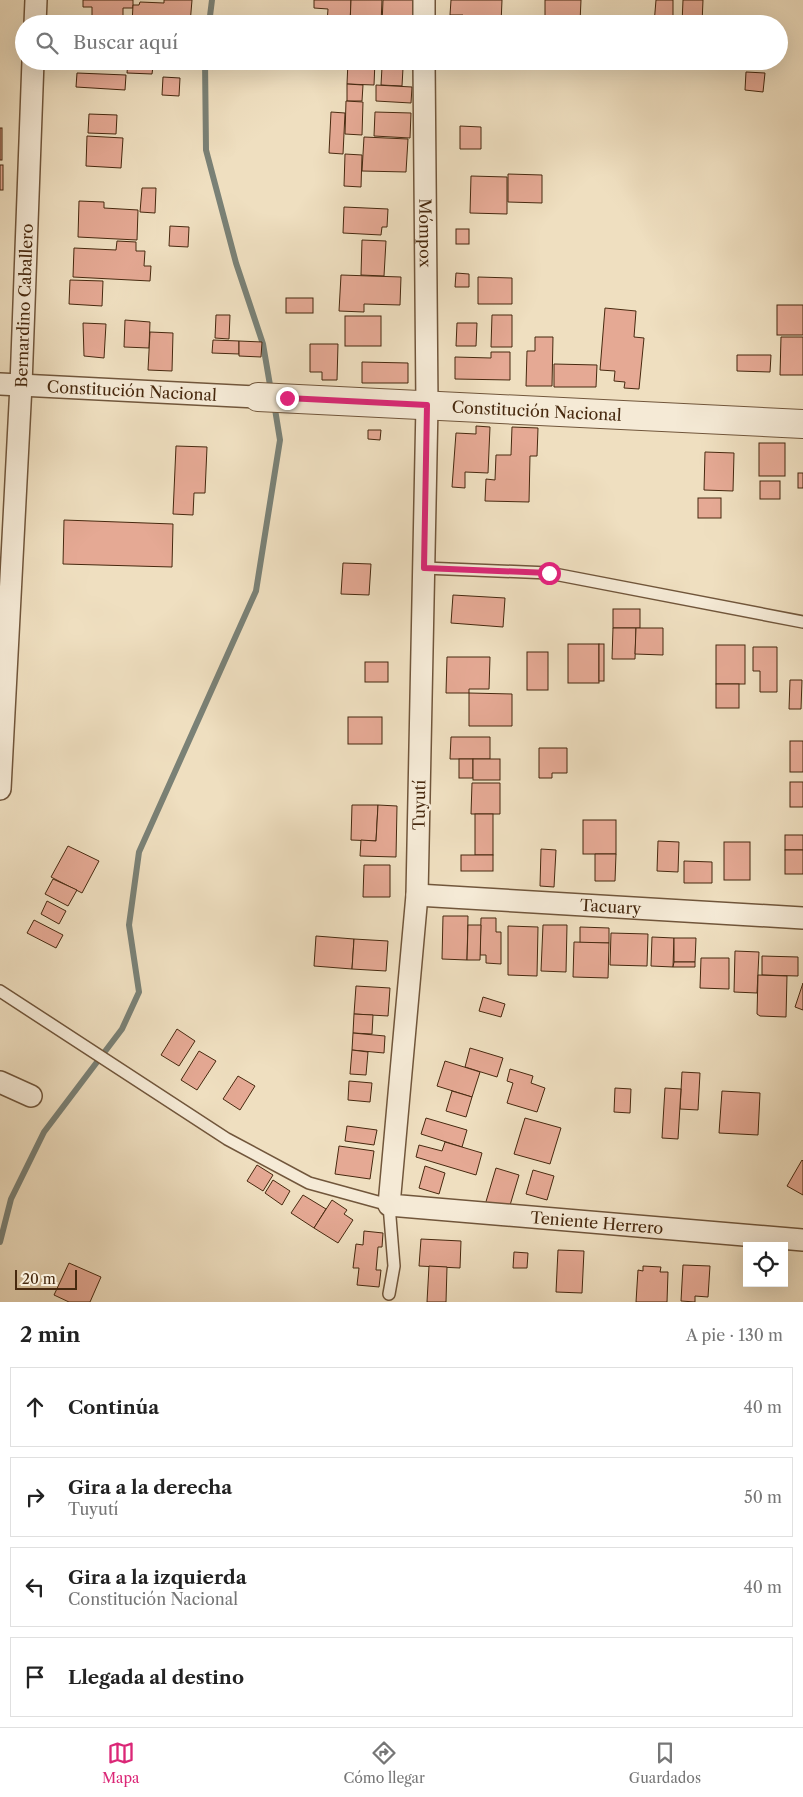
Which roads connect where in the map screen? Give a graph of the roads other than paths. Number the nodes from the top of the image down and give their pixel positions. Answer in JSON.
{"nodes":[{"id":1,"x":36,"y":0,"type":"edge"},
{"id":2,"x":424,"y":0,"type":"edge"},
{"id":3,"x":35,"y":15,"type":"edge"},
{"id":4,"x":424,"y":15,"type":"edge"},
{"id":5,"x":32,"y":70,"type":"edge"},
{"id":6,"x":424,"y":70,"type":"edge"},
{"id":7,"x":10,"y":384,"type":"edge"},
{"id":8,"x":258,"y":397,"type":"joint"},
{"id":9,"x":427,"y":405,"type":"junction"},
{"id":10,"x":803,"y":424,"type":"edge"},
{"id":11,"x":424,"y":568,"type":"junction"},
{"id":12,"x":803,"y":622,"type":"edge"},
{"id":13,"x":0,"y":789,"type":"edge"},
{"id":14,"x":417,"y":895,"type":"junction"},
{"id":15,"x":803,"y":918,"type":"edge"},
{"id":16,"x":0,"y":991,"type":"edge"},
{"id":17,"x":0,"y":1082,"type":"edge"},
{"id":18,"x":31,"y":1096,"type":"dead end"},
{"id":19,"x":389,"y":1204,"type":"junction"},
{"id":20,"x":803,"y":1240,"type":"edge"},
{"id":21,"x":389,"y":1294,"type":"dead end"}],
"edges":[{"from":1,"to":3,"type":"street"},
{"from":2,"to":4,"type":"street"},
{"from":5,"to":7,"type":"street","name":"Bernardino Caballero"},
{"from":6,"to":9,"type":"street","name":"Mómpox"},
{"from":7,"to":8,"type":"street","name":"Constitución Nacional"},
{"from":7,"to":13,"type":"street","name":"Bernardino Caballero"},
{"from":8,"to":9,"type":"street","name":"Constitución Nacional"},
{"from":9,"to":10,"type":"street","name":"Constitución Nacional"},
{"from":9,"to":11,"type":"street","name":"Tuyutí"},
{"from":11,"to":12,"type":"lane"},
{"from":11,"to":14,"type":"street","name":"Tuyutí"},
{"from":14,"to":15,"type":"street","name":"Tacuary"},
{"from":14,"to":19,"type":"street","name":"Tuyutí"},
{"from":16,"to":19,"type":"lane"},
{"from":17,"to":18,"type":"street"},
{"from":19,"to":20,"type":"street","name":"Teniente Herrero"},
{"from":19,"to":21,"type":"lane"}]}
